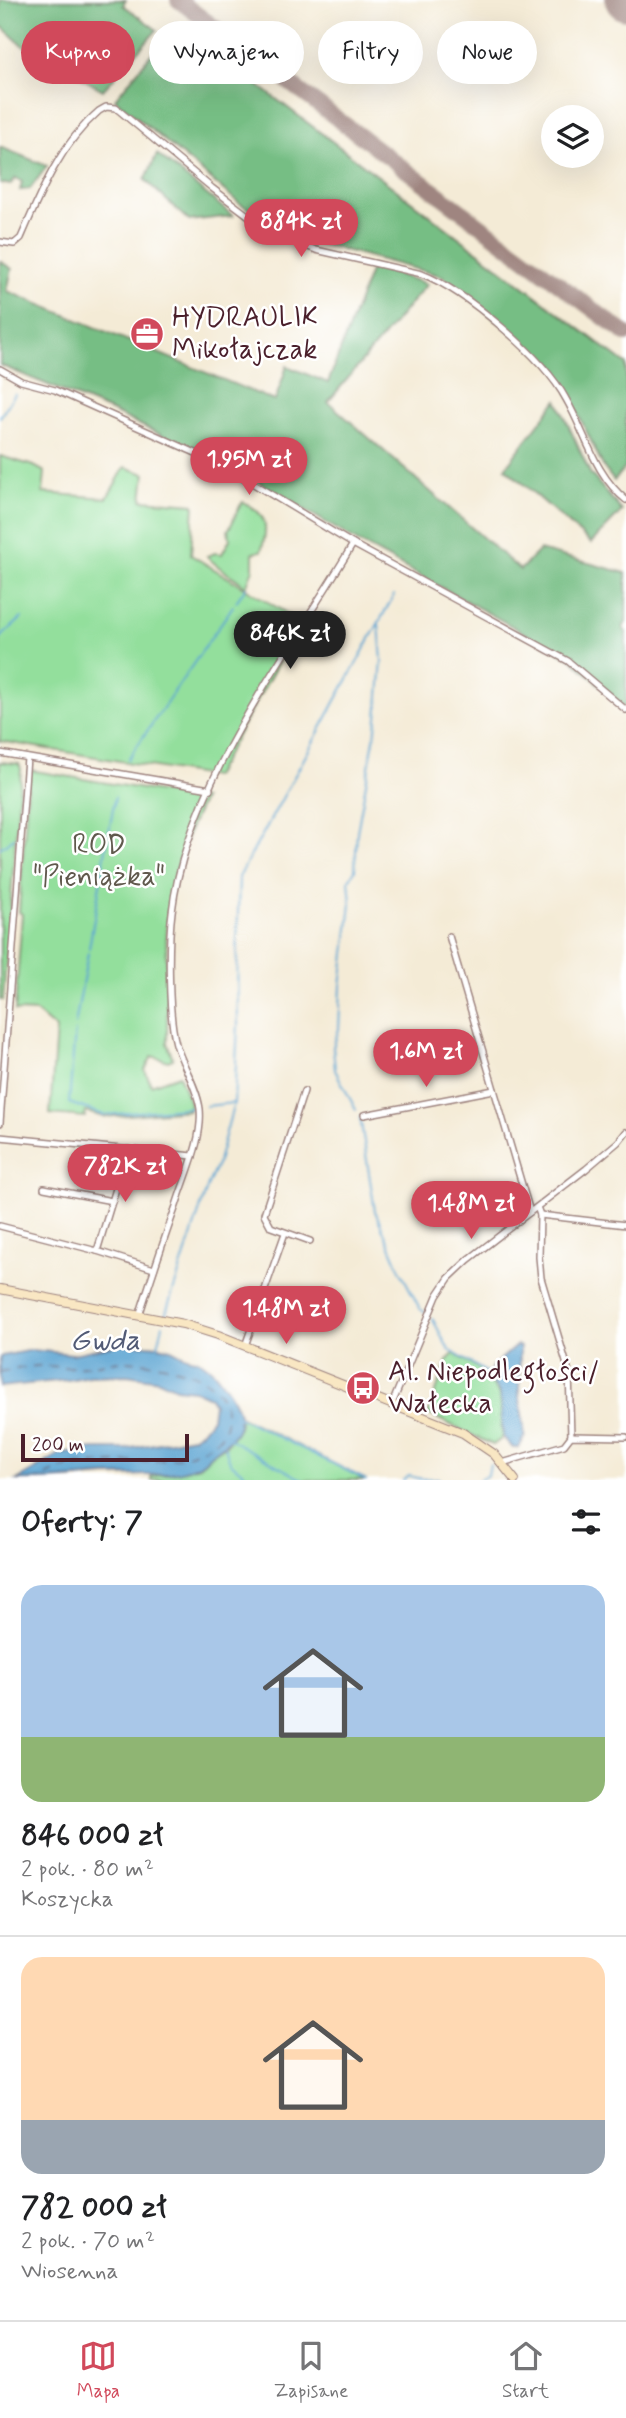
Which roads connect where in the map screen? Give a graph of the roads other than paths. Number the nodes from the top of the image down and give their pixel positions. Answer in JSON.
{"nodes":[{"id":1,"x":0,"y":242,"type":"edge"},
{"id":2,"x":0,"y":369,"type":"edge"},
{"id":3,"x":626,"y":500,"type":"edge"},
{"id":4,"x":353,"y":544,"type":"junction"},
{"id":5,"x":626,"y":710,"type":"edge"},
{"id":6,"x":0,"y":753,"type":"edge"},
{"id":7,"x":27,"y":758,"type":"junction"},
{"id":8,"x":210,"y":789,"type":"junction"},
{"id":9,"x":449,"y":936,"type":"dead end"},
{"id":10,"x":0,"y":1004,"type":"edge"},
{"id":11,"x":8,"y":1005,"type":"junction"},
{"id":12,"x":494,"y":1090,"type":"junction"},
{"id":13,"x":304,"y":1091,"type":"dead end"},
{"id":14,"x":364,"y":1115,"type":"dead end"},
{"id":15,"x":0,"y":1123,"type":"edge"},
{"id":16,"x":626,"y":1132,"type":"edge"},
{"id":17,"x":0,"y":1137,"type":"edge"},
{"id":18,"x":128,"y":1149,"type":"junction"},
{"id":19,"x":193,"y":1156,"type":"junction"},
{"id":20,"x":44,"y":1188,"type":"dead end"},
{"id":21,"x":112,"y":1200,"type":"junction"},
{"id":22,"x":537,"y":1207,"type":"junction"},
{"id":23,"x":530,"y":1212,"type":"junction"},
{"id":24,"x":540,"y":1215,"type":"junction"},
{"id":25,"x":626,"y":1225,"type":"edge"},
{"id":26,"x":0,"y":1226,"type":"edge"},
{"id":27,"x":285,"y":1233,"type":"junction"},
{"id":28,"x":310,"y":1241,"type":"dead end"},
{"id":29,"x":97,"y":1251,"type":"junction"},
{"id":30,"x":154,"y":1269,"type":"junction"},
{"id":31,"x":0,"y":1289,"type":"edge"},
{"id":32,"x":139,"y":1316,"type":"junction"},
{"id":33,"x":245,"y":1346,"type":"junction"},
{"id":34,"x":392,"y":1404,"type":"junction"},
{"id":35,"x":571,"y":1436,"type":"junction"},
{"id":36,"x":626,"y":1437,"type":"edge"},
{"id":37,"x":502,"y":1463,"type":"junction"},
{"id":38,"x":515,"y":1480,"type":"edge"}],
"edges":[{"from":1,"to":3,"type":"street"},
{"from":2,"to":4,"type":"street"},
{"from":4,"to":5,"type":"street"},
{"from":4,"to":8,"type":"street"},
{"from":6,"to":7,"type":"street"},
{"from":7,"to":8,"type":"street"},
{"from":7,"to":11,"type":"street"},
{"from":8,"to":19,"type":"street"},
{"from":9,"to":12,"type":"street"},
{"from":10,"to":11,"type":"street"},
{"from":11,"to":15,"type":"street"},
{"from":12,"to":14,"type":"street"},
{"from":12,"to":23,"type":"street"},
{"from":13,"to":27,"type":"street"},
{"from":16,"to":22,"type":"street"},
{"from":17,"to":18,"type":"street"},
{"from":18,"to":19,"type":"street"},
{"from":18,"to":21,"type":"street"},
{"from":19,"to":30,"type":"street"},
{"from":20,"to":21,"type":"street"},
{"from":21,"to":29,"type":"street"},
{"from":22,"to":23,"type":"street"},
{"from":22,"to":24,"type":"street"},
{"from":23,"to":34,"type":"street"},
{"from":24,"to":25,"type":"street"},
{"from":24,"to":35,"type":"street"},
{"from":26,"to":29,"type":"street"},
{"from":27,"to":28,"type":"street"},
{"from":27,"to":33,"type":"street"},
{"from":29,"to":30,"type":"street"},
{"from":30,"to":32,"type":"street"},
{"from":31,"to":32,"type":"street"},
{"from":32,"to":33,"type":"street"},
{"from":33,"to":34,"type":"street"},
{"from":34,"to":37,"type":"street"},
{"from":35,"to":36,"type":"street"},
{"from":35,"to":37,"type":"street"},
{"from":37,"to":38,"type":"street"}]}
